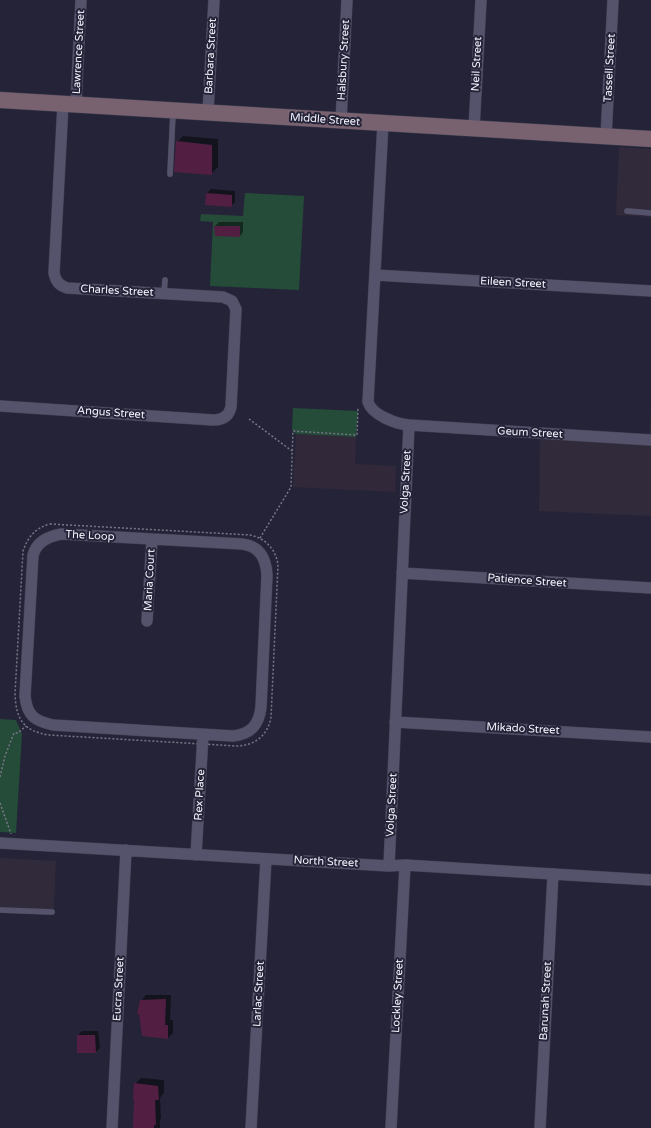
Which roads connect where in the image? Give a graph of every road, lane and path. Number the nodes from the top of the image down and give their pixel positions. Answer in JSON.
{"nodes":[{"id":1,"x":81,"y":0,"type":"edge"},
{"id":2,"x":214,"y":0,"type":"edge"},
{"id":3,"x":347,"y":0,"type":"edge"},
{"id":4,"x":481,"y":0,"type":"edge"},
{"id":5,"x":613,"y":0,"type":"edge"},
{"id":6,"x":0,"y":100,"type":"edge"},
{"id":7,"x":70,"y":104,"type":"junction"},
{"id":8,"x":173,"y":110,"type":"junction"},
{"id":9,"x":208,"y":112,"type":"junction"},
{"id":10,"x":341,"y":121,"type":"junction"},
{"id":11,"x":383,"y":123,"type":"junction"},
{"id":12,"x":474,"y":129,"type":"junction"},
{"id":13,"x":606,"y":137,"type":"junction"},
{"id":14,"x":651,"y":139,"type":"edge"},
{"id":15,"x":170,"y":174,"type":"dead end"},
{"id":16,"x":627,"y":211,"type":"dead end"},
{"id":17,"x":651,"y":213,"type":"edge"},
{"id":18,"x":375,"y":275,"type":"junction"},
{"id":19,"x":165,"y":280,"type":"dead end"},
{"id":20,"x":651,"y":291,"type":"edge"},
{"id":21,"x":164,"y":293,"type":"junction"},
{"id":22,"x":0,"y":406,"type":"edge"},
{"id":23,"x":358,"y":408,"type":"dead end"},
{"id":24,"x":221,"y":419,"type":"joint"},
{"id":25,"x":249,"y":419,"type":"dead end"},
{"id":26,"x":409,"y":425,"type":"junction"},
{"id":27,"x":651,"y":440,"type":"edge"},
{"id":28,"x":292,"y":451,"type":"junction"},
{"id":29,"x":260,"y":538,"type":"junction"},
{"id":30,"x":152,"y":539,"type":"junction"},
{"id":31,"x":402,"y":573,"type":"junction"},
{"id":32,"x":651,"y":588,"type":"edge"},
{"id":33,"x":147,"y":621,"type":"dead end"},
{"id":34,"x":395,"y":722,"type":"junction"},
{"id":35,"x":26,"y":726,"type":"junction"},
{"id":36,"x":651,"y":737,"type":"edge"},
{"id":37,"x":203,"y":740,"type":"junction"},
{"id":38,"x":0,"y":777,"type":"edge"},
{"id":39,"x":0,"y":803,"type":"edge"},
{"id":40,"x":15,"y":834,"type":"dead end"},
{"id":41,"x":0,"y":843,"type":"edge"},
{"id":42,"x":126,"y":850,"type":"junction"},
{"id":43,"x":196,"y":855,"type":"junction"},
{"id":44,"x":266,"y":859,"type":"junction"},
{"id":45,"x":405,"y":865,"type":"junction"},
{"id":46,"x":389,"y":866,"type":"junction"},
{"id":47,"x":553,"y":874,"type":"junction"},
{"id":48,"x":651,"y":880,"type":"edge"},
{"id":49,"x":0,"y":910,"type":"edge"},
{"id":50,"x":52,"y":912,"type":"dead end"},
{"id":51,"x":112,"y":1128,"type":"edge"},
{"id":52,"x":252,"y":1128,"type":"edge"},
{"id":53,"x":391,"y":1128,"type":"edge"},
{"id":54,"x":540,"y":1128,"type":"edge"}],
"edges":[{"from":1,"to":7,"type":"street","name":"Lawrence Street"},
{"from":2,"to":9,"type":"street","name":"Barbara Street"},
{"from":3,"to":10,"type":"street","name":"Halsbury Street"},
{"from":4,"to":12,"type":"street","name":"Neil Street"},
{"from":5,"to":13,"type":"street","name":"Tassell Street"},
{"from":6,"to":7,"type":"street","name":"Middle Street"},
{"from":7,"to":8,"type":"street","name":"Middle Street"},
{"from":7,"to":21,"type":"street","name":"Charles Street"},
{"from":8,"to":9,"type":"street","name":"Middle Street"},
{"from":8,"to":15,"type":"lane"},
{"from":9,"to":10,"type":"street","name":"Middle Street"},
{"from":10,"to":11,"type":"street","name":"Middle Street"},
{"from":11,"to":12,"type":"street","name":"Middle Street"},
{"from":11,"to":18,"type":"street"},
{"from":12,"to":13,"type":"street","name":"Middle Street"},
{"from":13,"to":14,"type":"street","name":"Middle Street"},
{"from":16,"to":17,"type":"lane"},
{"from":18,"to":20,"type":"street","name":"Eileen Street"},
{"from":18,"to":26,"type":"street"},
{"from":19,"to":21,"type":"lane"},
{"from":21,"to":24,"type":"street","name":"Charles Street"},
{"from":22,"to":24,"type":"street","name":"Angus Street"},
{"from":23,"to":28,"type":"path"},
{"from":25,"to":28,"type":"path"},
{"from":26,"to":27,"type":"street","name":"Geum Street"},
{"from":26,"to":31,"type":"street","name":"Volga Street"},
{"from":28,"to":29,"type":"path"},
{"from":29,"to":35,"type":"path"},
{"from":29,"to":37,"type":"path"},
{"from":30,"to":33,"type":"street","name":"Maria Court"},
{"from":30,"to":37,"type":"street","name":"The Loop"},
{"from":30,"to":37,"type":"street","name":"The Loop"},
{"from":31,"to":32,"type":"street","name":"Patience Street"},
{"from":31,"to":34,"type":"street","name":"Volga Street"},
{"from":34,"to":36,"type":"street","name":"Mikado Street"},
{"from":34,"to":46,"type":"street","name":"Volga Street"},
{"from":35,"to":37,"type":"path"},
{"from":35,"to":38,"type":"path"},
{"from":37,"to":43,"type":"street","name":"Rex Place"},
{"from":39,"to":40,"type":"path"},
{"from":41,"to":42,"type":"street","name":"North Street"},
{"from":42,"to":43,"type":"street","name":"North Street"},
{"from":42,"to":51,"type":"street","name":"Eucra Street"},
{"from":43,"to":44,"type":"street","name":"North Street"},
{"from":44,"to":46,"type":"street","name":"North Street"},
{"from":44,"to":52,"type":"street","name":"Larlac Street"},
{"from":45,"to":46,"type":"street","name":"North Street"},
{"from":45,"to":47,"type":"street","name":"North Street"},
{"from":45,"to":53,"type":"street","name":"Lockley Street"},
{"from":47,"to":48,"type":"street","name":"North Street"},
{"from":47,"to":54,"type":"street","name":"Barunah Street"},
{"from":49,"to":50,"type":"lane"}]}
